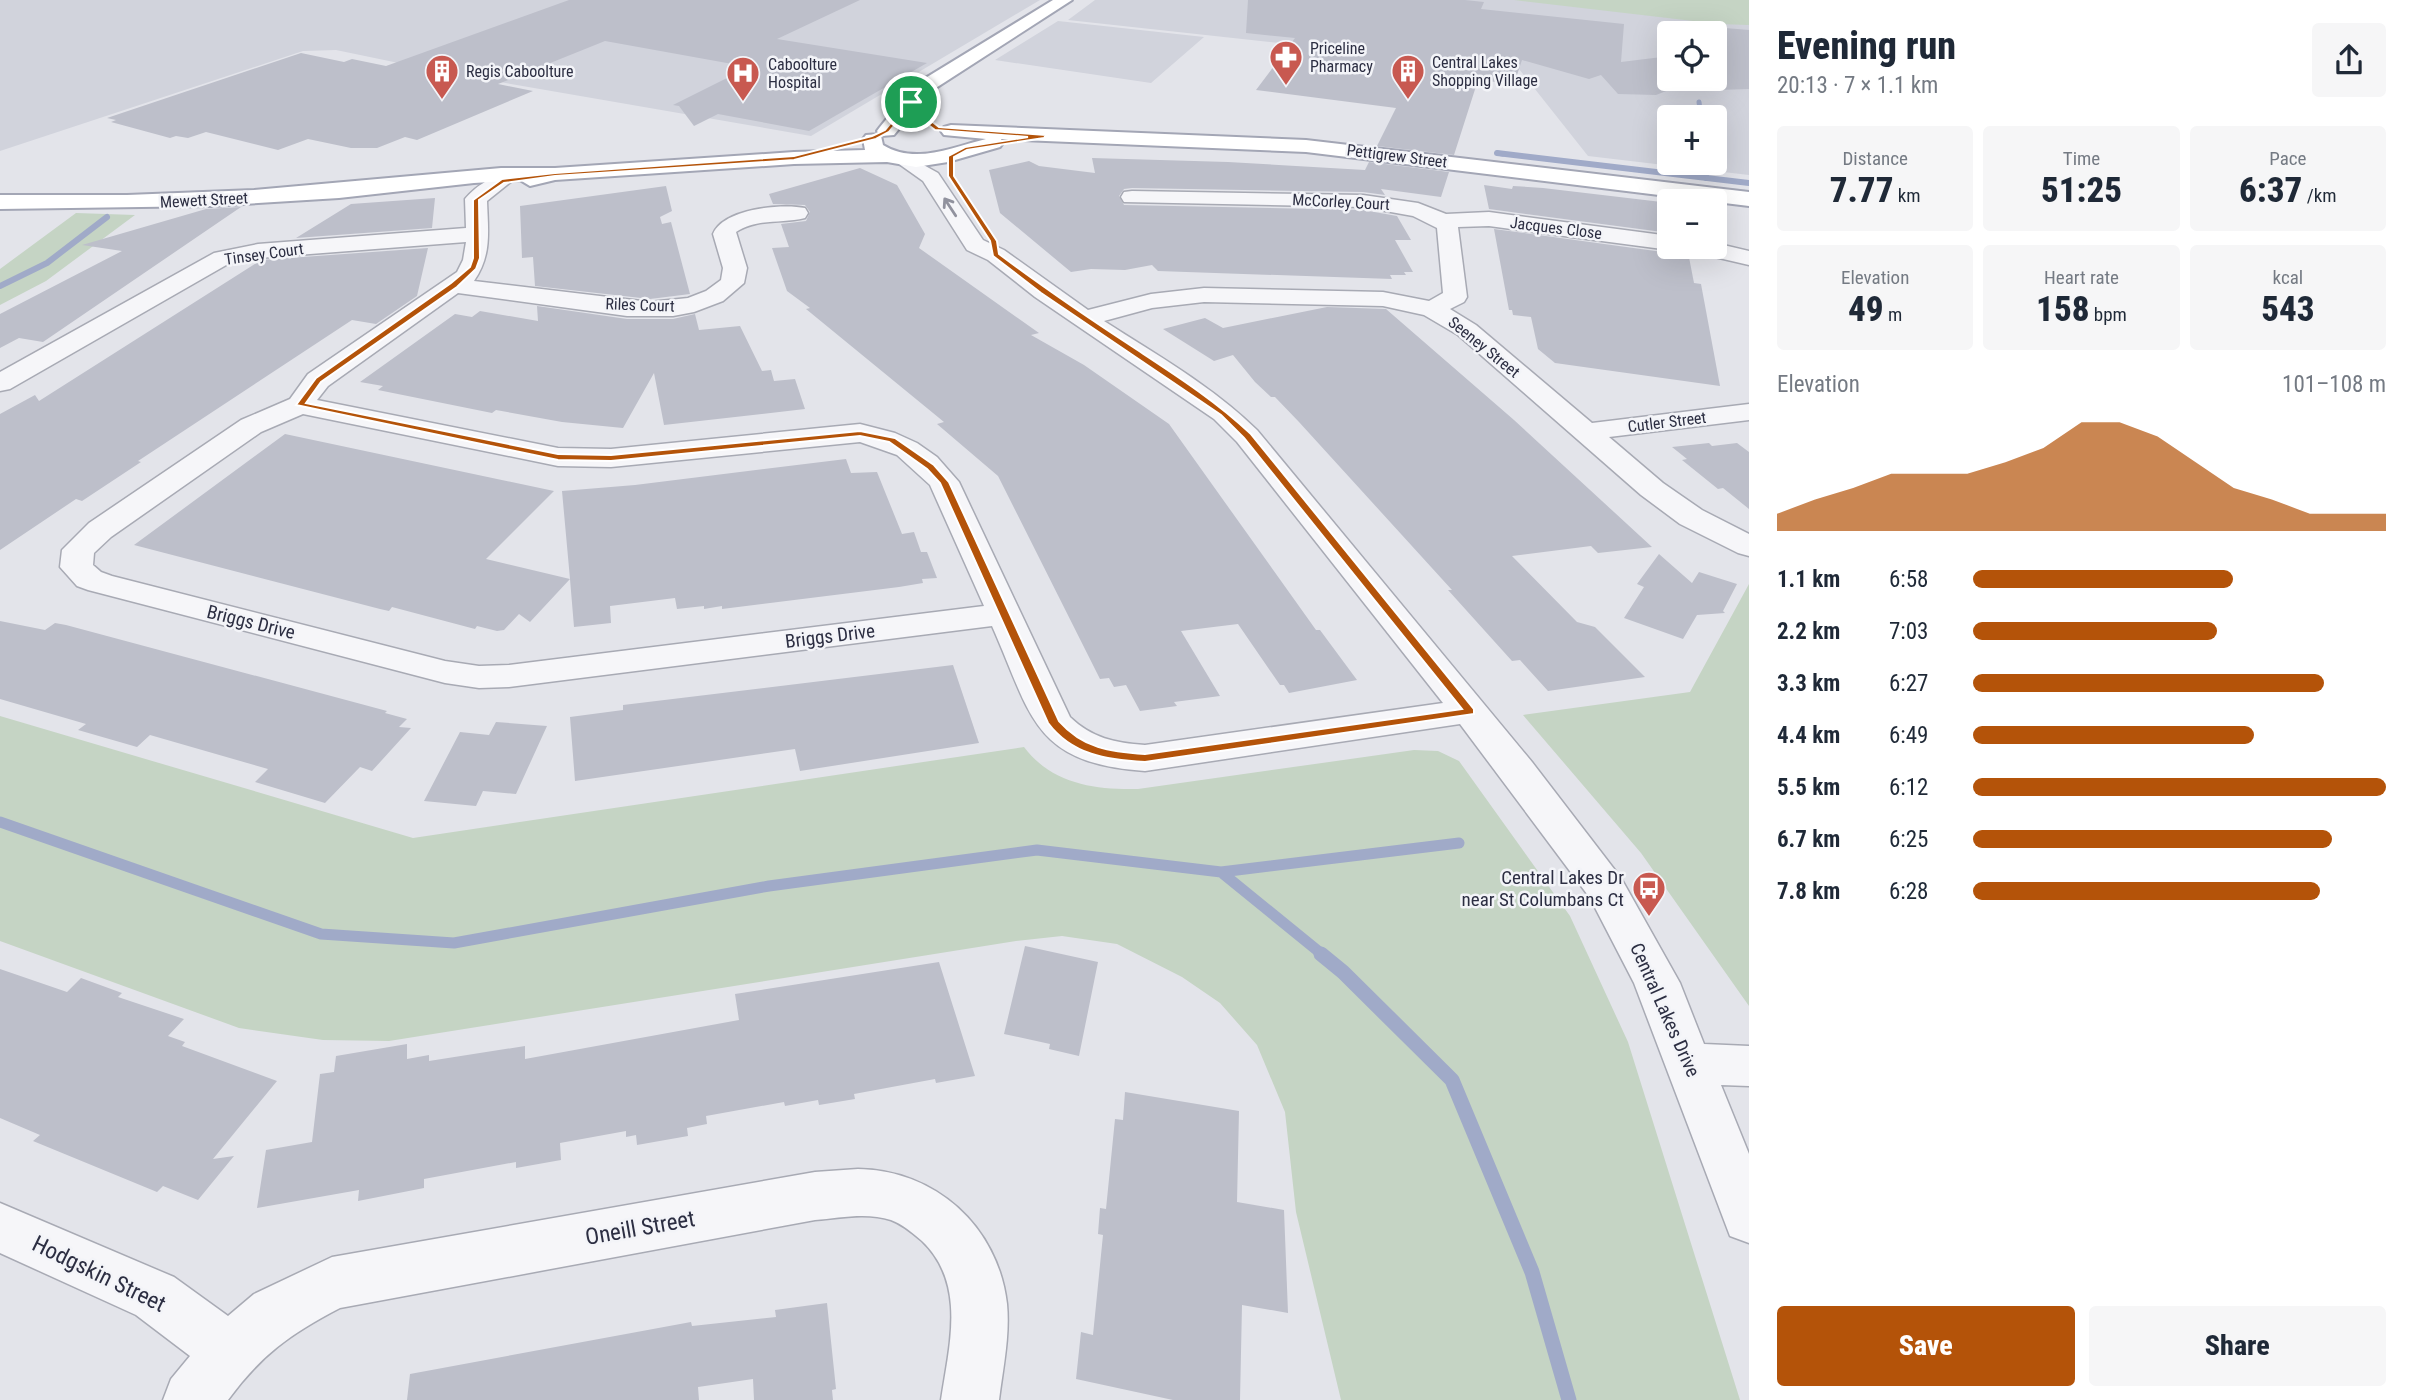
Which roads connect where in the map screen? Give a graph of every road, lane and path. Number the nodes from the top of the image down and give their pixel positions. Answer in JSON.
{"nodes":[{"id":1,"x":1064,"y":0,"type":"edge"},
{"id":2,"x":926,"y":121,"type":"junction"},
{"id":3,"x":881,"y":134,"type":"junction"},
{"id":4,"x":1044,"y":136,"type":"junction"},
{"id":5,"x":958,"y":152,"type":"junction"},
{"id":6,"x":895,"y":157,"type":"junction"},
{"id":7,"x":794,"y":158,"type":"junction"},
{"id":8,"x":555,"y":174,"type":"junction"},
{"id":9,"x":407,"y":186,"type":"junction"},
{"id":10,"x":465,"y":192,"type":"junction"},
{"id":11,"x":1132,"y":197,"type":"dead end"},
{"id":12,"x":1749,"y":199,"type":"edge"},
{"id":13,"x":0,"y":202,"type":"edge"},
{"id":14,"x":797,"y":213,"type":"dead end"},
{"id":15,"x":1443,"y":221,"type":"junction"},
{"id":16,"x":476,"y":234,"type":"junction"},
{"id":17,"x":1657,"y":241,"type":"edge"},
{"id":18,"x":996,"y":255,"type":"junction"},
{"id":19,"x":1727,"y":255,"type":"edge"},
{"id":20,"x":1748,"y":262,"type":"edge"},
{"id":21,"x":454,"y":285,"type":"junction"},
{"id":22,"x":1432,"y":309,"type":"junction"},
{"id":23,"x":1085,"y":318,"type":"junction"},
{"id":24,"x":0,"y":383,"type":"edge"},
{"id":25,"x":300,"y":405,"type":"junction"},
{"id":26,"x":1749,"y":412,"type":"edge"},
{"id":27,"x":1584,"y":432,"type":"junction"},
{"id":28,"x":1749,"y":546,"type":"edge"},
{"id":29,"x":1003,"y":614,"type":"junction"},
{"id":30,"x":1470,"y":711,"type":"junction"},
{"id":31,"x":1690,"y":1063,"type":"junction"},
{"id":32,"x":1749,"y":1066,"type":"edge"},
{"id":33,"x":1749,"y":1219,"type":"edge"},
{"id":34,"x":0,"y":1227,"type":"edge"},
{"id":35,"x":229,"y":1351,"type":"junction"},
{"id":36,"x":192,"y":1400,"type":"edge"},
{"id":37,"x":970,"y":1400,"type":"edge"}],
"edges":[{"from":1,"to":2,"type":"main road"},
{"from":2,"to":3,"type":"main road","name":"Pettigrew Street"},
{"from":2,"to":4,"type":"main road","name":"Pettigrew Street"},
{"from":2,"to":5,"type":"main road"},
{"from":3,"to":6,"type":"main road"},
{"from":3,"to":7,"type":"main road","name":"Mewett Street"},
{"from":4,"to":5,"type":"main road","name":"Pettigrew Street"},
{"from":4,"to":12,"type":"main road","name":"Pettigrew Street"},
{"from":5,"to":6,"type":"main road","name":"Pettigrew Street"},
{"from":5,"to":18,"type":"street","name":"Central Lakes Drive"},
{"from":6,"to":7,"type":"main road","name":"Mewett Street"},
{"from":18,"to":6,"type":"street","name":"Central Lakes Drive","one_way":true},
{"from":7,"to":8,"type":"main road","name":"Mewett Street"},
{"from":8,"to":9,"type":"main road","name":"Mewett Street"},
{"from":8,"to":10,"type":"main road","name":"Mewett Street"},
{"from":9,"to":10,"type":"main road","name":"Mewett Street"},
{"from":9,"to":13,"type":"main road","name":"Mewett Street"},
{"from":10,"to":16,"type":"street","name":"Briggs Drive"},
{"from":11,"to":15,"type":"street","name":"McCorley Court"},
{"from":14,"to":21,"type":"street","name":"Riles Court"},
{"from":15,"to":17,"type":"street","name":"Jacques Close"},
{"from":15,"to":22,"type":"street"},
{"from":16,"to":21,"type":"street","name":"Briggs Drive"},
{"from":16,"to":24,"type":"street","name":"Tinsey Court"},
{"from":18,"to":23,"type":"street","name":"Central Lakes Drive"},
{"from":19,"to":20,"type":"street"},
{"from":21,"to":25,"type":"street","name":"Briggs Drive"},
{"from":22,"to":23,"type":"street","name":"Seeney Street"},
{"from":22,"to":27,"type":"street","name":"Seeney Street"},
{"from":23,"to":30,"type":"street","name":"Central Lakes Drive"},
{"from":25,"to":29,"type":"street"},
{"from":25,"to":29,"type":"street","name":"Briggs Drive"},
{"from":26,"to":27,"type":"street","name":"Cutler Street"},
{"from":27,"to":28,"type":"street","name":"Seeney Street"},
{"from":29,"to":30,"type":"street"},
{"from":30,"to":31,"type":"street","name":"Central Lakes Drive"},
{"from":31,"to":32,"type":"street"},
{"from":31,"to":33,"type":"street","name":"Central Lakes Drive"},
{"from":34,"to":35,"type":"street","name":"Hodgskin Street"},
{"from":35,"to":36,"type":"street","name":"Oneill Street"},
{"from":35,"to":37,"type":"street","name":"Oneill Street"}]}
